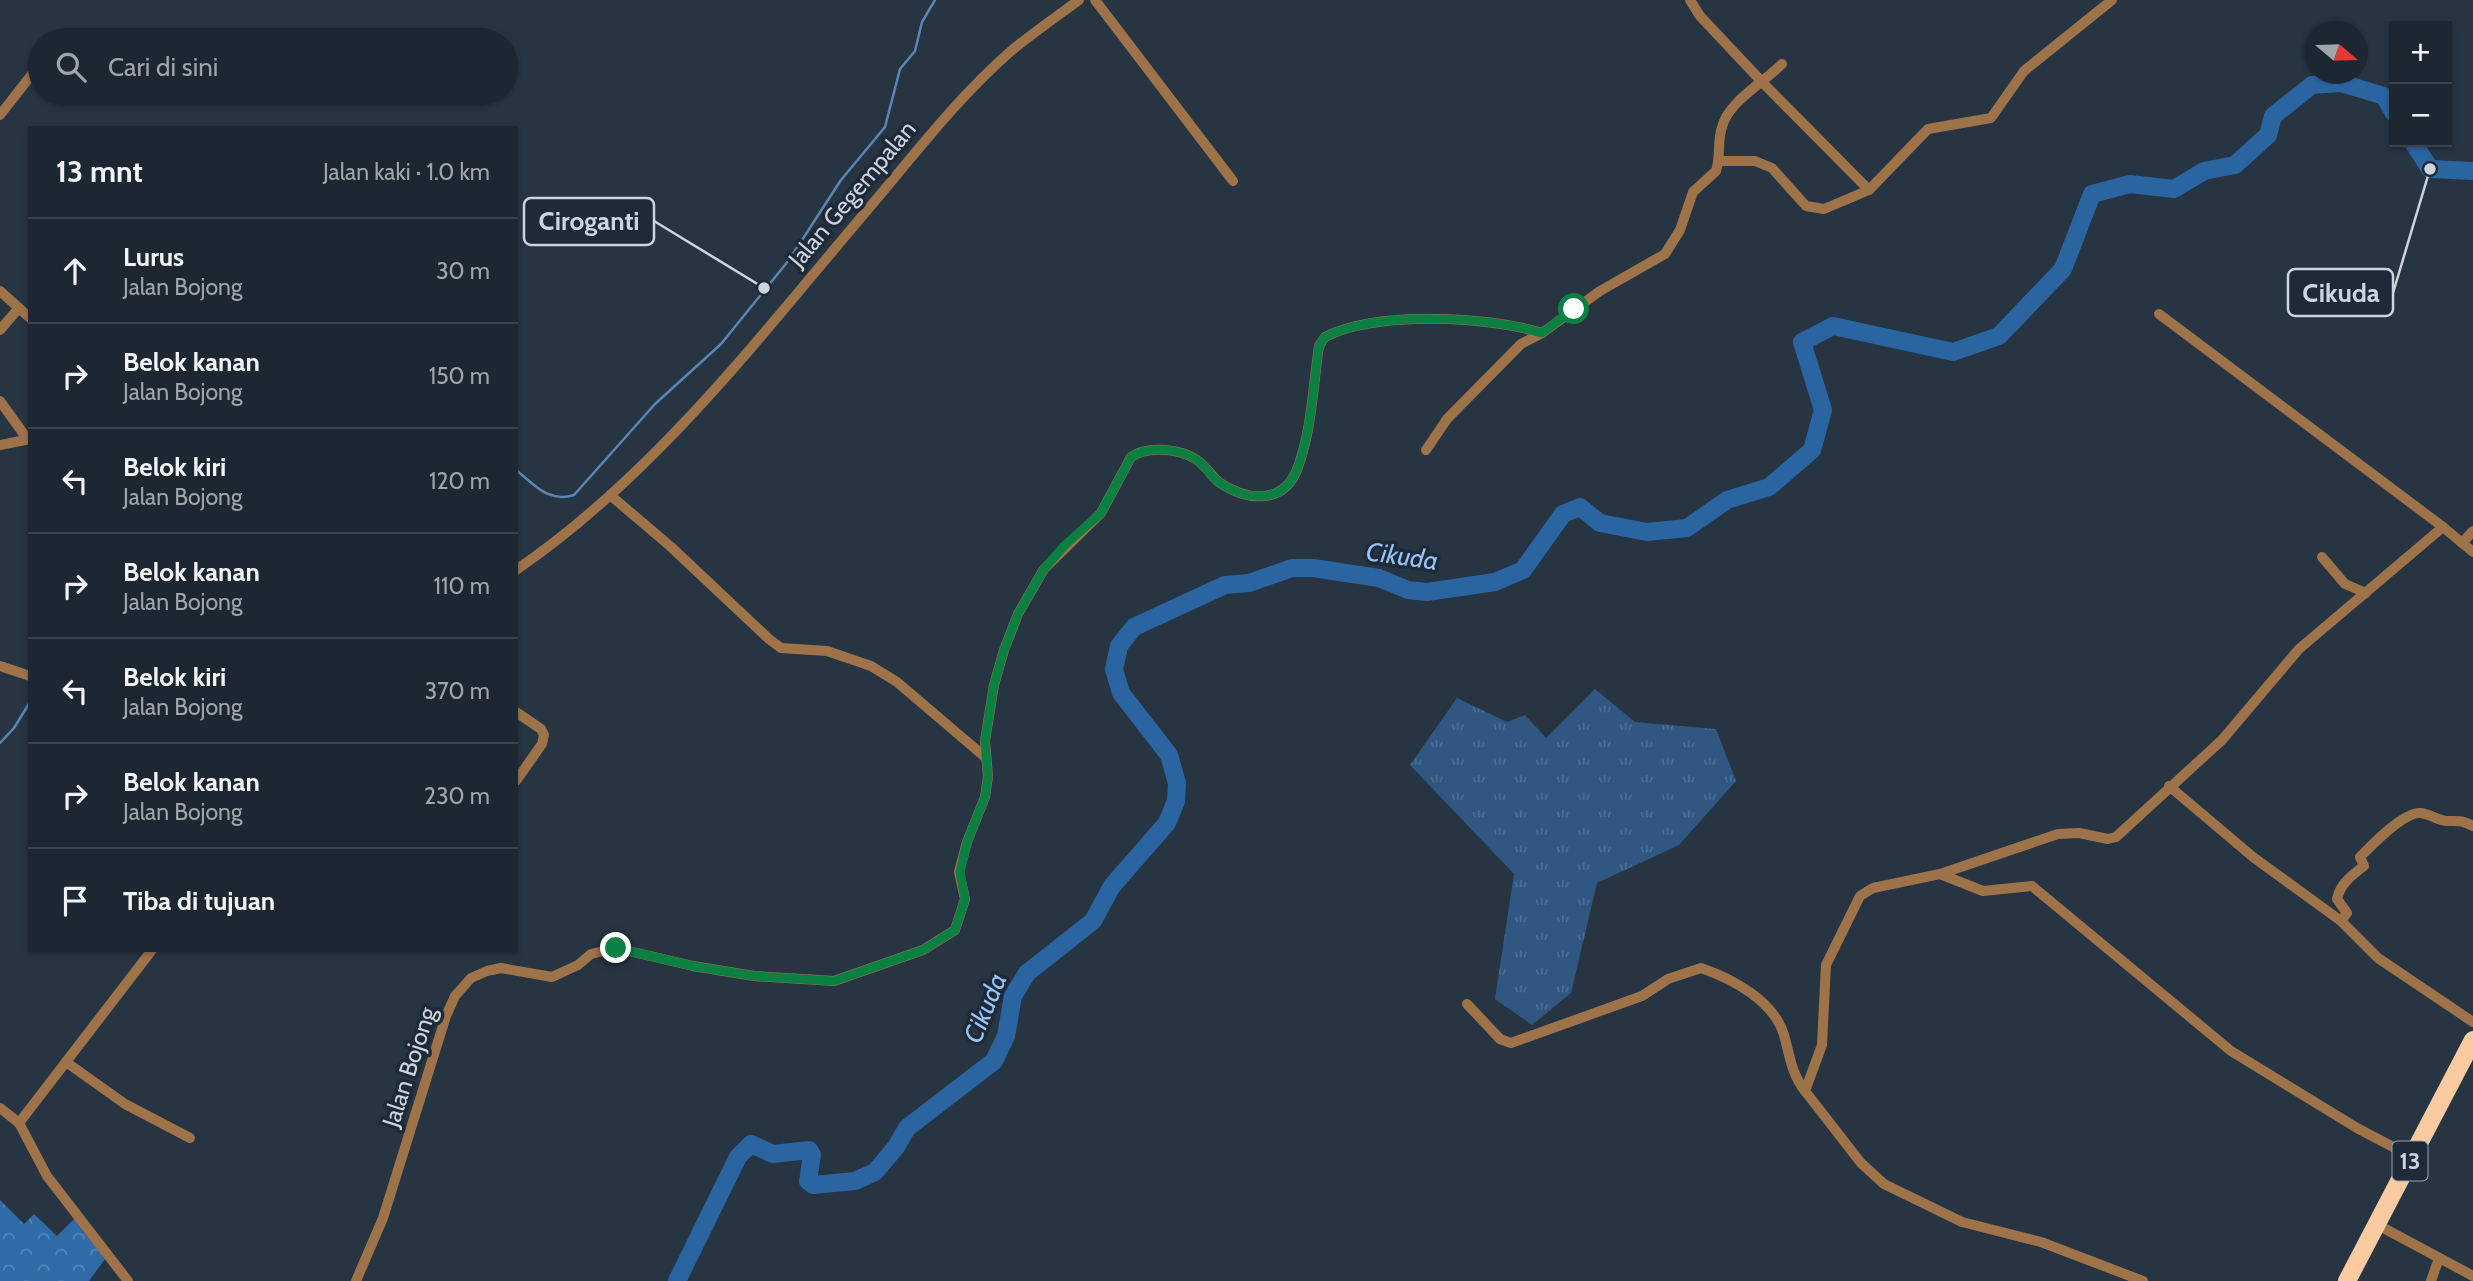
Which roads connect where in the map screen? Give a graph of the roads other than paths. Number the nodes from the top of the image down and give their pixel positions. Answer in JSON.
{"nodes":[{"id":1,"x":1079,"y":0,"type":"edge"},
{"id":2,"x":1095,"y":0,"type":"edge"},
{"id":3,"x":1690,"y":0,"type":"edge"},
{"id":4,"x":2112,"y":0,"type":"edge"},
{"id":5,"x":1782,"y":64,"type":"dead end"},
{"id":6,"x":28,"y":79,"type":"edge"},
{"id":7,"x":1763,"y":83,"type":"junction"},
{"id":8,"x":0,"y":115,"type":"edge"},
{"id":9,"x":1719,"y":161,"type":"junction"},
{"id":10,"x":1233,"y":181,"type":"dead end"},
{"id":11,"x":1869,"y":190,"type":"junction"},
{"id":12,"x":0,"y":291,"type":"edge"},
{"id":13,"x":19,"y":309,"type":"junction"},
{"id":14,"x":2160,"y":314,"type":"dead end"},
{"id":15,"x":28,"y":316,"type":"edge"},
{"id":16,"x":0,"y":330,"type":"edge"},
{"id":17,"x":1542,"y":333,"type":"junction"},
{"id":18,"x":0,"y":401,"type":"edge"},
{"id":19,"x":28,"y":438,"type":"edge"},
{"id":20,"x":28,"y":439,"type":"edge"},
{"id":21,"x":0,"y":445,"type":"edge"},
{"id":22,"x":1426,"y":450,"type":"dead end"},
{"id":23,"x":610,"y":495,"type":"junction"},
{"id":24,"x":2443,"y":527,"type":"junction"},
{"id":25,"x":2473,"y":531,"type":"edge"},
{"id":26,"x":2462,"y":543,"type":"junction"},
{"id":27,"x":2473,"y":552,"type":"edge"},
{"id":28,"x":2322,"y":557,"type":"dead end"},
{"id":29,"x":518,"y":569,"type":"edge"},
{"id":30,"x":2367,"y":593,"type":"junction"},
{"id":31,"x":0,"y":666,"type":"edge"},
{"id":32,"x":28,"y":675,"type":"edge"},
{"id":33,"x":518,"y":713,"type":"edge"},
{"id":34,"x":985,"y":757,"type":"junction"},
{"id":35,"x":518,"y":778,"type":"edge"},
{"id":36,"x":2169,"y":786,"type":"junction"},
{"id":37,"x":2473,"y":826,"type":"edge"},
{"id":38,"x":1940,"y":874,"type":"junction"},
{"id":39,"x":2341,"y":921,"type":"junction"},
{"id":40,"x":150,"y":952,"type":"edge"},
{"id":41,"x":1467,"y":1004,"type":"dead end"},
{"id":42,"x":2473,"y":1022,"type":"edge"},
{"id":43,"x":2473,"y":1040,"type":"edge"},
{"id":44,"x":66,"y":1062,"type":"junction"},
{"id":45,"x":1805,"y":1091,"type":"junction"},
{"id":46,"x":0,"y":1108,"type":"edge"},
{"id":47,"x":19,"y":1122,"type":"junction"},
{"id":48,"x":190,"y":1138,"type":"dead end"},
{"id":49,"x":2413,"y":1157,"type":"junction"},
{"id":50,"x":2376,"y":1224,"type":"junction"},
{"id":51,"x":2439,"y":1258,"type":"junction"},
{"id":52,"x":2473,"y":1276,"type":"edge"},
{"id":53,"x":128,"y":1281,"type":"edge"},
{"id":54,"x":356,"y":1281,"type":"edge"},
{"id":55,"x":2143,"y":1281,"type":"edge"},
{"id":56,"x":2347,"y":1281,"type":"edge"},
{"id":57,"x":2431,"y":1281,"type":"edge"}],
"edges":[{"from":1,"to":23,"type":"street","name":"Jalan Gegempalan"},
{"from":2,"to":10,"type":"street"},
{"from":3,"to":7,"type":"street"},
{"from":4,"to":11,"type":"street"},
{"from":5,"to":7,"type":"street"},
{"from":6,"to":8,"type":"street"},
{"from":7,"to":9,"type":"street"},
{"from":7,"to":11,"type":"street"},
{"from":9,"to":11,"type":"street"},
{"from":9,"to":17,"type":"street"},
{"from":12,"to":13,"type":"street"},
{"from":13,"to":15,"type":"street"},
{"from":13,"to":16,"type":"street"},
{"from":14,"to":24,"type":"street"},
{"from":17,"to":22,"type":"street"},
{"from":17,"to":34,"type":"street","name":"Jalan Bojong"},
{"from":18,"to":19,"type":"street"},
{"from":20,"to":21,"type":"street"},
{"from":23,"to":29,"type":"street","name":"Jalan Gegempalan"},
{"from":23,"to":34,"type":"street"},
{"from":24,"to":26,"type":"street"},
{"from":24,"to":30,"type":"street"},
{"from":25,"to":26,"type":"street"},
{"from":26,"to":27,"type":"street"},
{"from":28,"to":30,"type":"street"},
{"from":30,"to":36,"type":"street"},
{"from":31,"to":32,"type":"street"},
{"from":33,"to":35,"type":"street"},
{"from":34,"to":54,"type":"street","name":"Jalan Bojong"},
{"from":36,"to":38,"type":"street"},
{"from":36,"to":39,"type":"street"},
{"from":37,"to":39,"type":"street"},
{"from":38,"to":45,"type":"street"},
{"from":38,"to":49,"type":"street"},
{"from":39,"to":42,"type":"street"},
{"from":40,"to":44,"type":"street"},
{"from":41,"to":45,"type":"street"},
{"from":43,"to":49,"type":"highway","number":"13"},
{"from":44,"to":47,"type":"street"},
{"from":44,"to":48,"type":"street"},
{"from":45,"to":55,"type":"street"},
{"from":46,"to":47,"type":"street"},
{"from":47,"to":53,"type":"street"},
{"from":49,"to":50,"type":"highway","number":"13"},
{"from":50,"to":51,"type":"street"},
{"from":50,"to":56,"type":"highway","number":"13"},
{"from":51,"to":52,"type":"street"},
{"from":51,"to":57,"type":"street"}]}
